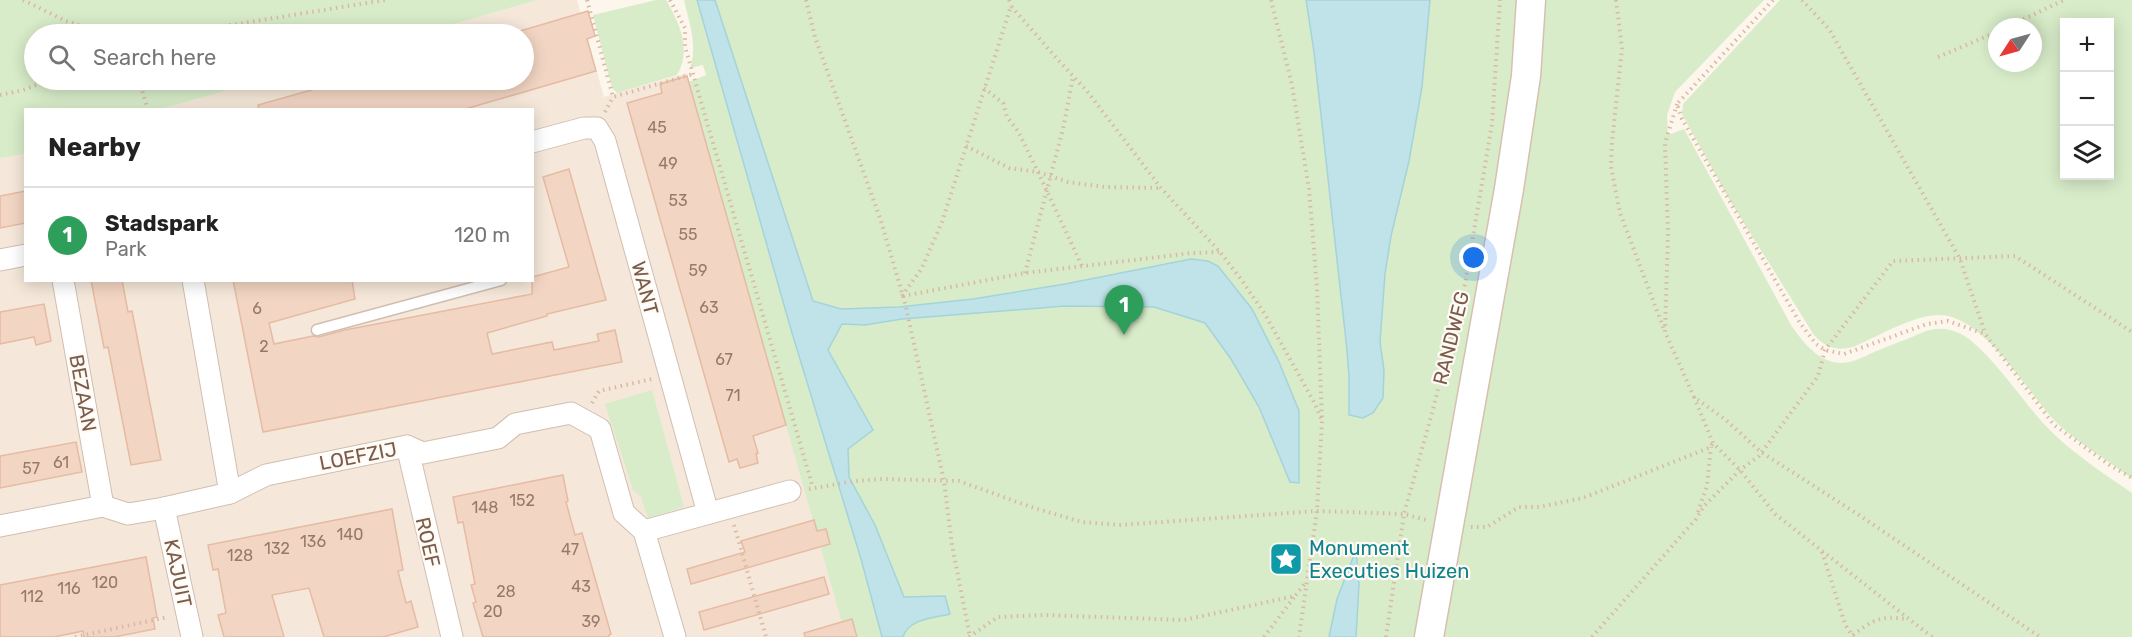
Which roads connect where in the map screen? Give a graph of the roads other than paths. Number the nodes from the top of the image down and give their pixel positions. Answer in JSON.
{"nodes":[{"id":1,"x":1531,"y":0,"type":"edge"},
{"id":2,"x":534,"y":141,"type":"edge"},
{"id":3,"x":24,"y":255,"type":"edge"},
{"id":4,"x":0,"y":260,"type":"edge"},
{"id":5,"x":63,"y":282,"type":"edge"},
{"id":6,"x":193,"y":282,"type":"edge"},
{"id":7,"x":494,"y":282,"type":"edge"},
{"id":8,"x":317,"y":330,"type":"dead end"},
{"id":9,"x":407,"y":446,"type":"junction"},
{"id":10,"x":790,"y":491,"type":"dead end"},
{"id":11,"x":230,"y":493,"type":"junction"},
{"id":12,"x":103,"y":506,"type":"junction"},
{"id":13,"x":164,"y":508,"type":"junction"},
{"id":14,"x":716,"y":520,"type":"junction"},
{"id":15,"x":0,"y":526,"type":"edge"},
{"id":16,"x":645,"y":531,"type":"junction"},
{"id":17,"x":192,"y":637,"type":"edge"},
{"id":18,"x":452,"y":637,"type":"edge"},
{"id":19,"x":675,"y":637,"type":"edge"},
{"id":20,"x":1429,"y":637,"type":"edge"}],
"edges":[{"from":1,"to":20,"type":"main road","name":"RANDWEG"},
{"from":2,"to":14,"type":"street","name":"WANT"},
{"from":3,"to":4,"type":"street"},
{"from":5,"to":12,"type":"street","name":"BEZAAN"},
{"from":6,"to":11,"type":"street"},
{"from":7,"to":8,"type":"lane"},
{"from":9,"to":11,"type":"street","name":"LOEFZIJ"},
{"from":9,"to":16,"type":"street","name":"LOEFZIJ"},
{"from":9,"to":18,"type":"street","name":"ROEF"},
{"from":10,"to":14,"type":"street"},
{"from":11,"to":13,"type":"street","name":"LOEFZIJ"},
{"from":12,"to":13,"type":"street","name":"LOEFZIJ"},
{"from":12,"to":15,"type":"street","name":"LOEFZIJ"},
{"from":13,"to":17,"type":"street","name":"KAJUIT"},
{"from":14,"to":16,"type":"street"},
{"from":16,"to":19,"type":"street"}]}
